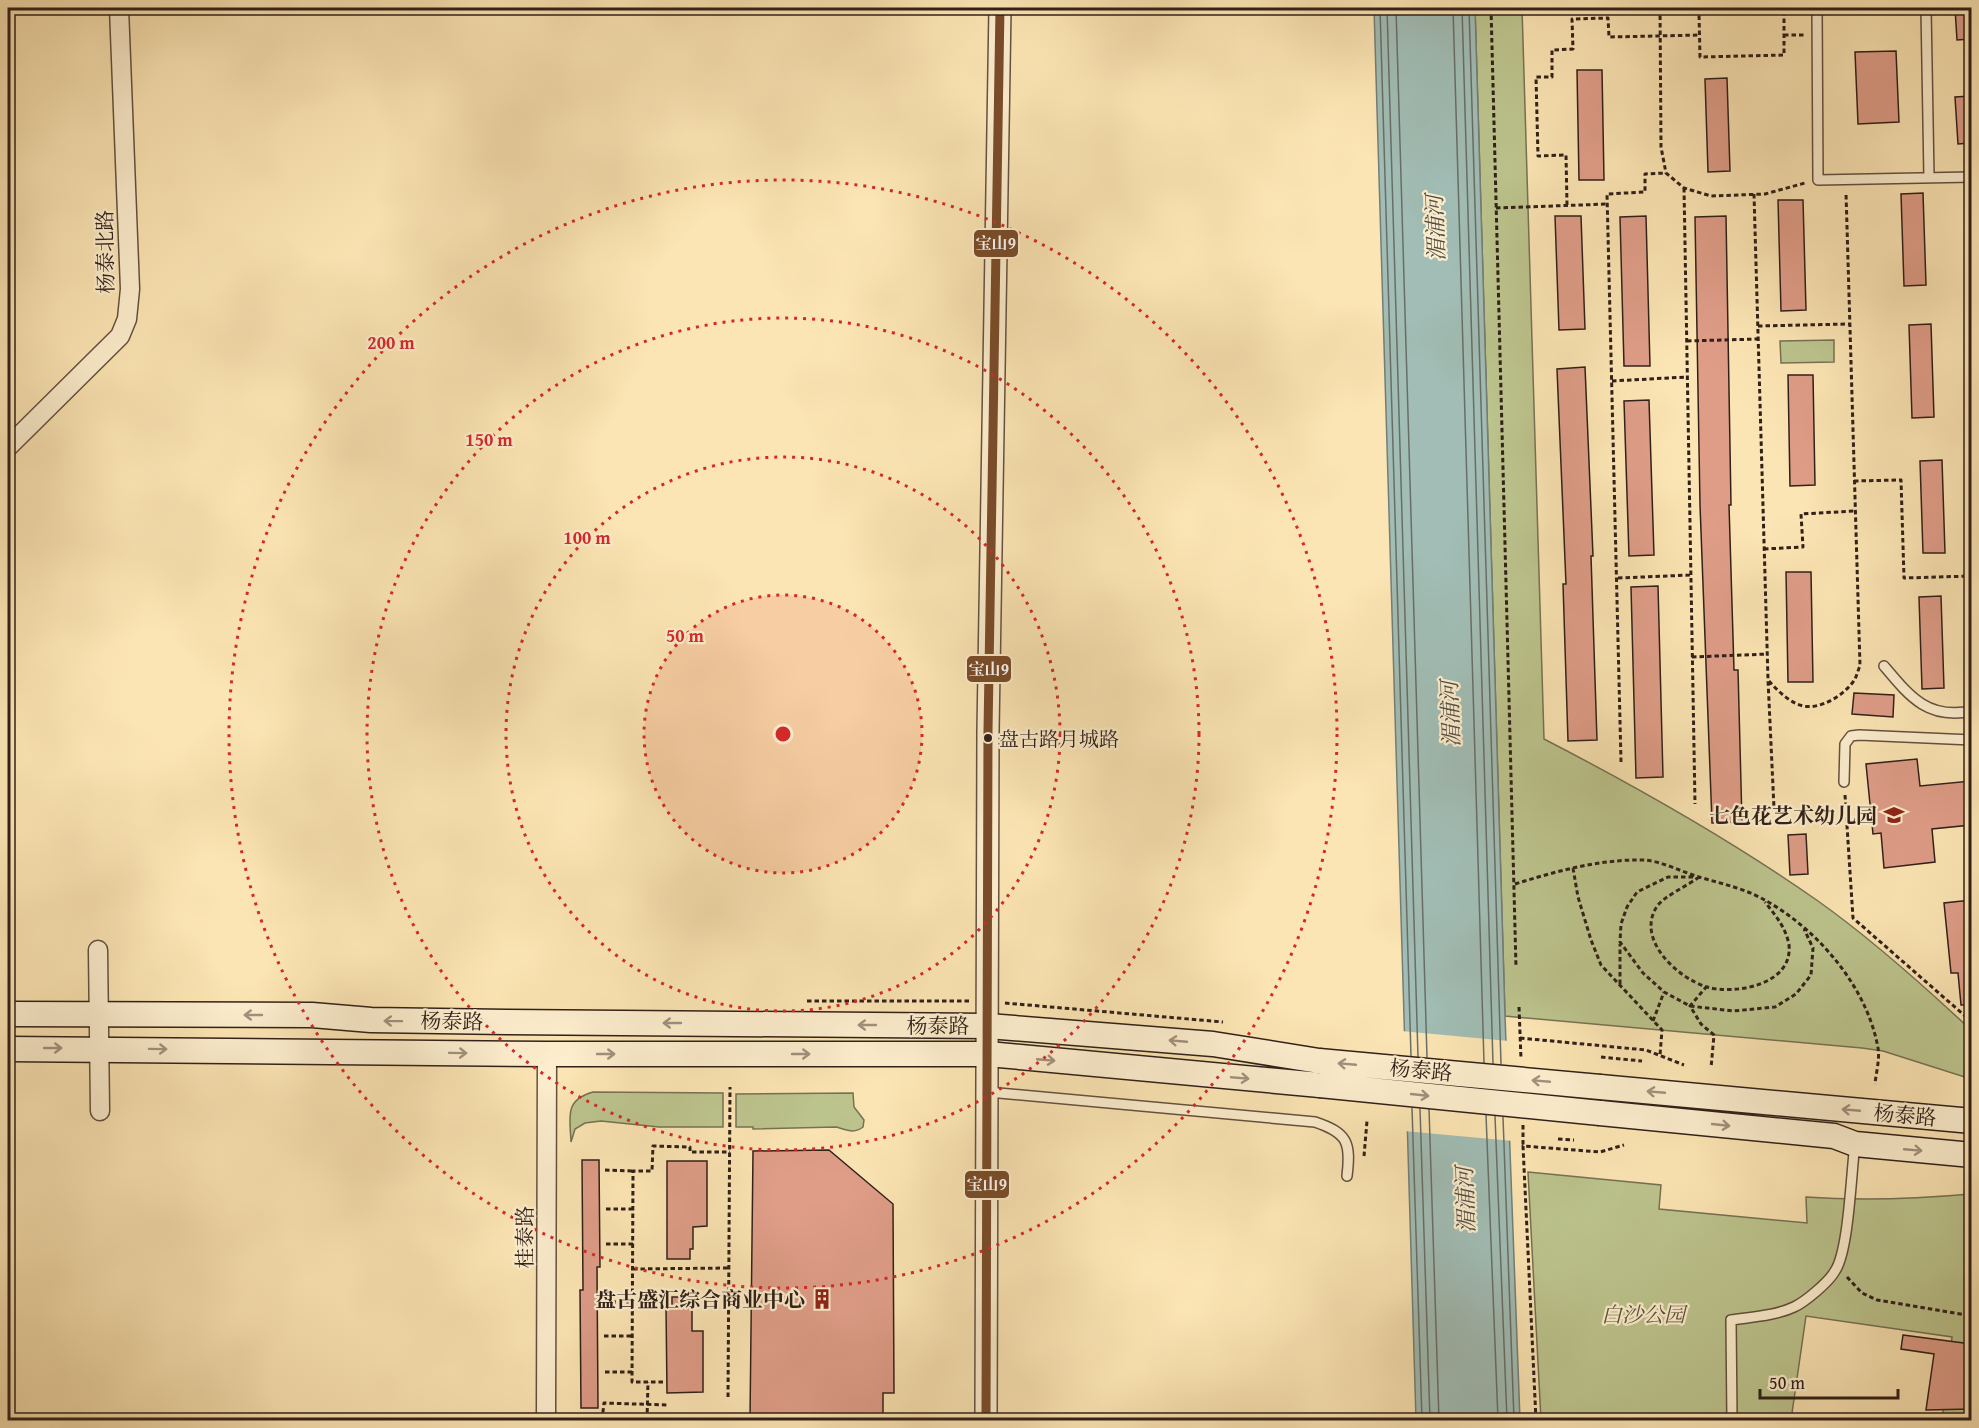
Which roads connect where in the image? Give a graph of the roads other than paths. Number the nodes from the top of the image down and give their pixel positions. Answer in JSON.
{"nodes":[{"id":1,"x":119,"y":8,"type":"edge"},
{"id":2,"x":1000,"y":8,"type":"edge"},
{"id":3,"x":1817,"y":8,"type":"edge"},
{"id":4,"x":1926,"y":8,"type":"edge"},
{"id":5,"x":1971,"y":177,"type":"edge"},
{"id":6,"x":1929,"y":178,"type":"junction"},
{"id":7,"x":8,"y":447,"type":"edge"},
{"id":8,"x":1884,"y":666,"type":"dead end"},
{"id":9,"x":1971,"y":711,"type":"edge"},
{"id":10,"x":1971,"y":740,"type":"edge"},
{"id":11,"x":1844,"y":782,"type":"road end"},
{"id":12,"x":98,"y":950,"type":"dead end"},
{"id":13,"x":8,"y":1014,"type":"edge"},
{"id":14,"x":98,"y":1014,"type":"junction"},
{"id":15,"x":988,"y":1026,"type":"junction"},
{"id":16,"x":99,"y":1048,"type":"junction"},
{"id":17,"x":8,"y":1049,"type":"edge"},
{"id":18,"x":548,"y":1054,"type":"junction"},
{"id":19,"x":988,"y":1054,"type":"junction"},
{"id":20,"x":988,"y":1092,"type":"junction"},
{"id":21,"x":100,"y":1111,"type":"dead end"},
{"id":22,"x":1971,"y":1121,"type":"edge"},
{"id":23,"x":1855,"y":1144,"type":"junction"},
{"id":24,"x":1971,"y":1155,"type":"edge"},
{"id":25,"x":1347,"y":1176,"type":"dead end"},
{"id":26,"x":546,"y":1420,"type":"edge"},
{"id":27,"x":986,"y":1420,"type":"edge"},
{"id":28,"x":1732,"y":1420,"type":"edge"}],
"edges":[{"from":1,"to":7,"type":"street","name":"杨泰北路"},
{"from":2,"to":15,"type":"street"},
{"from":3,"to":6,"type":"lane"},
{"from":4,"to":6,"type":"lane"},
{"from":5,"to":6,"type":"lane"},
{"from":8,"to":9,"type":"lane"},
{"from":10,"to":11,"type":"lane"},
{"from":12,"to":14,"type":"street"},
{"from":13,"to":14,"type":"main road","name":"杨泰路"},
{"from":15,"to":14,"type":"main road","name":"杨泰路","one_way":true},
{"from":14,"to":16,"type":"street"},
{"from":15,"to":19,"type":"street"},
{"from":22,"to":15,"type":"main road","name":"杨泰路","one_way":true,"bridge":true},
{"from":17,"to":16,"type":"main road","name":"杨泰路","one_way":true},
{"from":16,"to":18,"type":"main road","name":"杨泰路","one_way":true},
{"from":16,"to":21,"type":"street"},
{"from":18,"to":19,"type":"main road","name":"杨泰路","one_way":true},
{"from":18,"to":26,"type":"street","name":"桂泰路"},
{"from":19,"to":20,"type":"street"},
{"from":19,"to":23,"type":"main road","name":"杨泰路","one_way":true,"bridge":true},
{"from":20,"to":25,"type":"lane"},
{"from":20,"to":27,"type":"street"},
{"from":23,"to":24,"type":"main road","name":"杨泰路","one_way":true},
{"from":23,"to":28,"type":"lane"}]}
